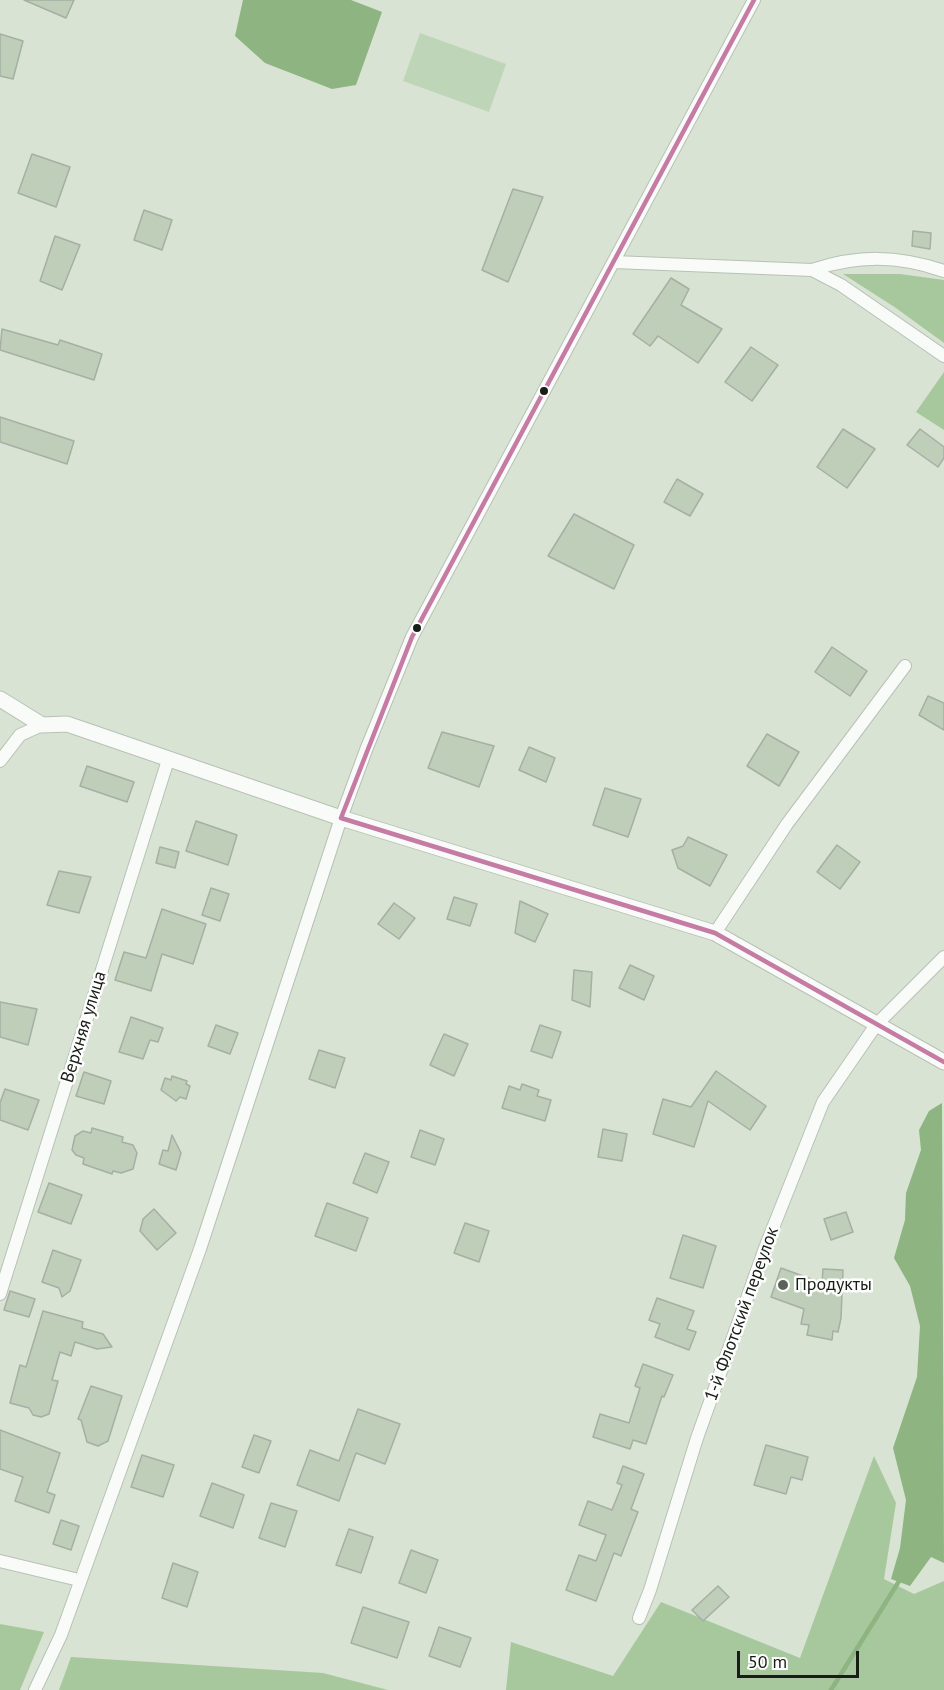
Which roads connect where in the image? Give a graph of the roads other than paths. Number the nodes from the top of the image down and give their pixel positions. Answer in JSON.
{"nodes":[{"id":1,"x":754,"y":0,"type":"edge"},
{"id":2,"x":614,"y":262,"type":"junction"},
{"id":3,"x":812,"y":270,"type":"junction"},
{"id":4,"x":944,"y":271,"type":"edge"},
{"id":5,"x":944,"y":356,"type":"edge"},
{"id":6,"x":905,"y":666,"type":"dead end"},
{"id":7,"x":0,"y":699,"type":"edge"},
{"id":8,"x":42,"y":725,"type":"junction"},
{"id":9,"x":168,"y":760,"type":"junction"},
{"id":10,"x":0,"y":761,"type":"edge"},
{"id":11,"x":342,"y":818,"type":"junction"},
{"id":12,"x":715,"y":933,"type":"junction"},
{"id":13,"x":944,"y":957,"type":"edge"},
{"id":14,"x":876,"y":1025,"type":"junction"},
{"id":15,"x":944,"y":1062,"type":"edge"},
{"id":16,"x":0,"y":1294,"type":"edge"},
{"id":17,"x":0,"y":1561,"type":"edge"},
{"id":18,"x":79,"y":1580,"type":"junction"},
{"id":19,"x":639,"y":1618,"type":"dead end"},
{"id":20,"x":34,"y":1690,"type":"edge"}],
"edges":[{"from":1,"to":2,"type":"street"},
{"from":2,"to":3,"type":"street"},
{"from":2,"to":11,"type":"street"},
{"from":3,"to":4,"type":"street"},
{"from":3,"to":5,"type":"street"},
{"from":6,"to":12,"type":"street"},
{"from":7,"to":8,"type":"street"},
{"from":8,"to":9,"type":"street"},
{"from":8,"to":10,"type":"street"},
{"from":9,"to":11,"type":"street"},
{"from":9,"to":16,"type":"street","name":"Верхняя улица"},
{"from":11,"to":12,"type":"street"},
{"from":11,"to":18,"type":"street"},
{"from":12,"to":14,"type":"street"},
{"from":13,"to":14,"type":"street","name":"1-й Флотский переулок"},
{"from":14,"to":15,"type":"street"},
{"from":14,"to":19,"type":"street","name":"1-й Флотский переулок"},
{"from":17,"to":18,"type":"street"},
{"from":18,"to":20,"type":"street"}]}
